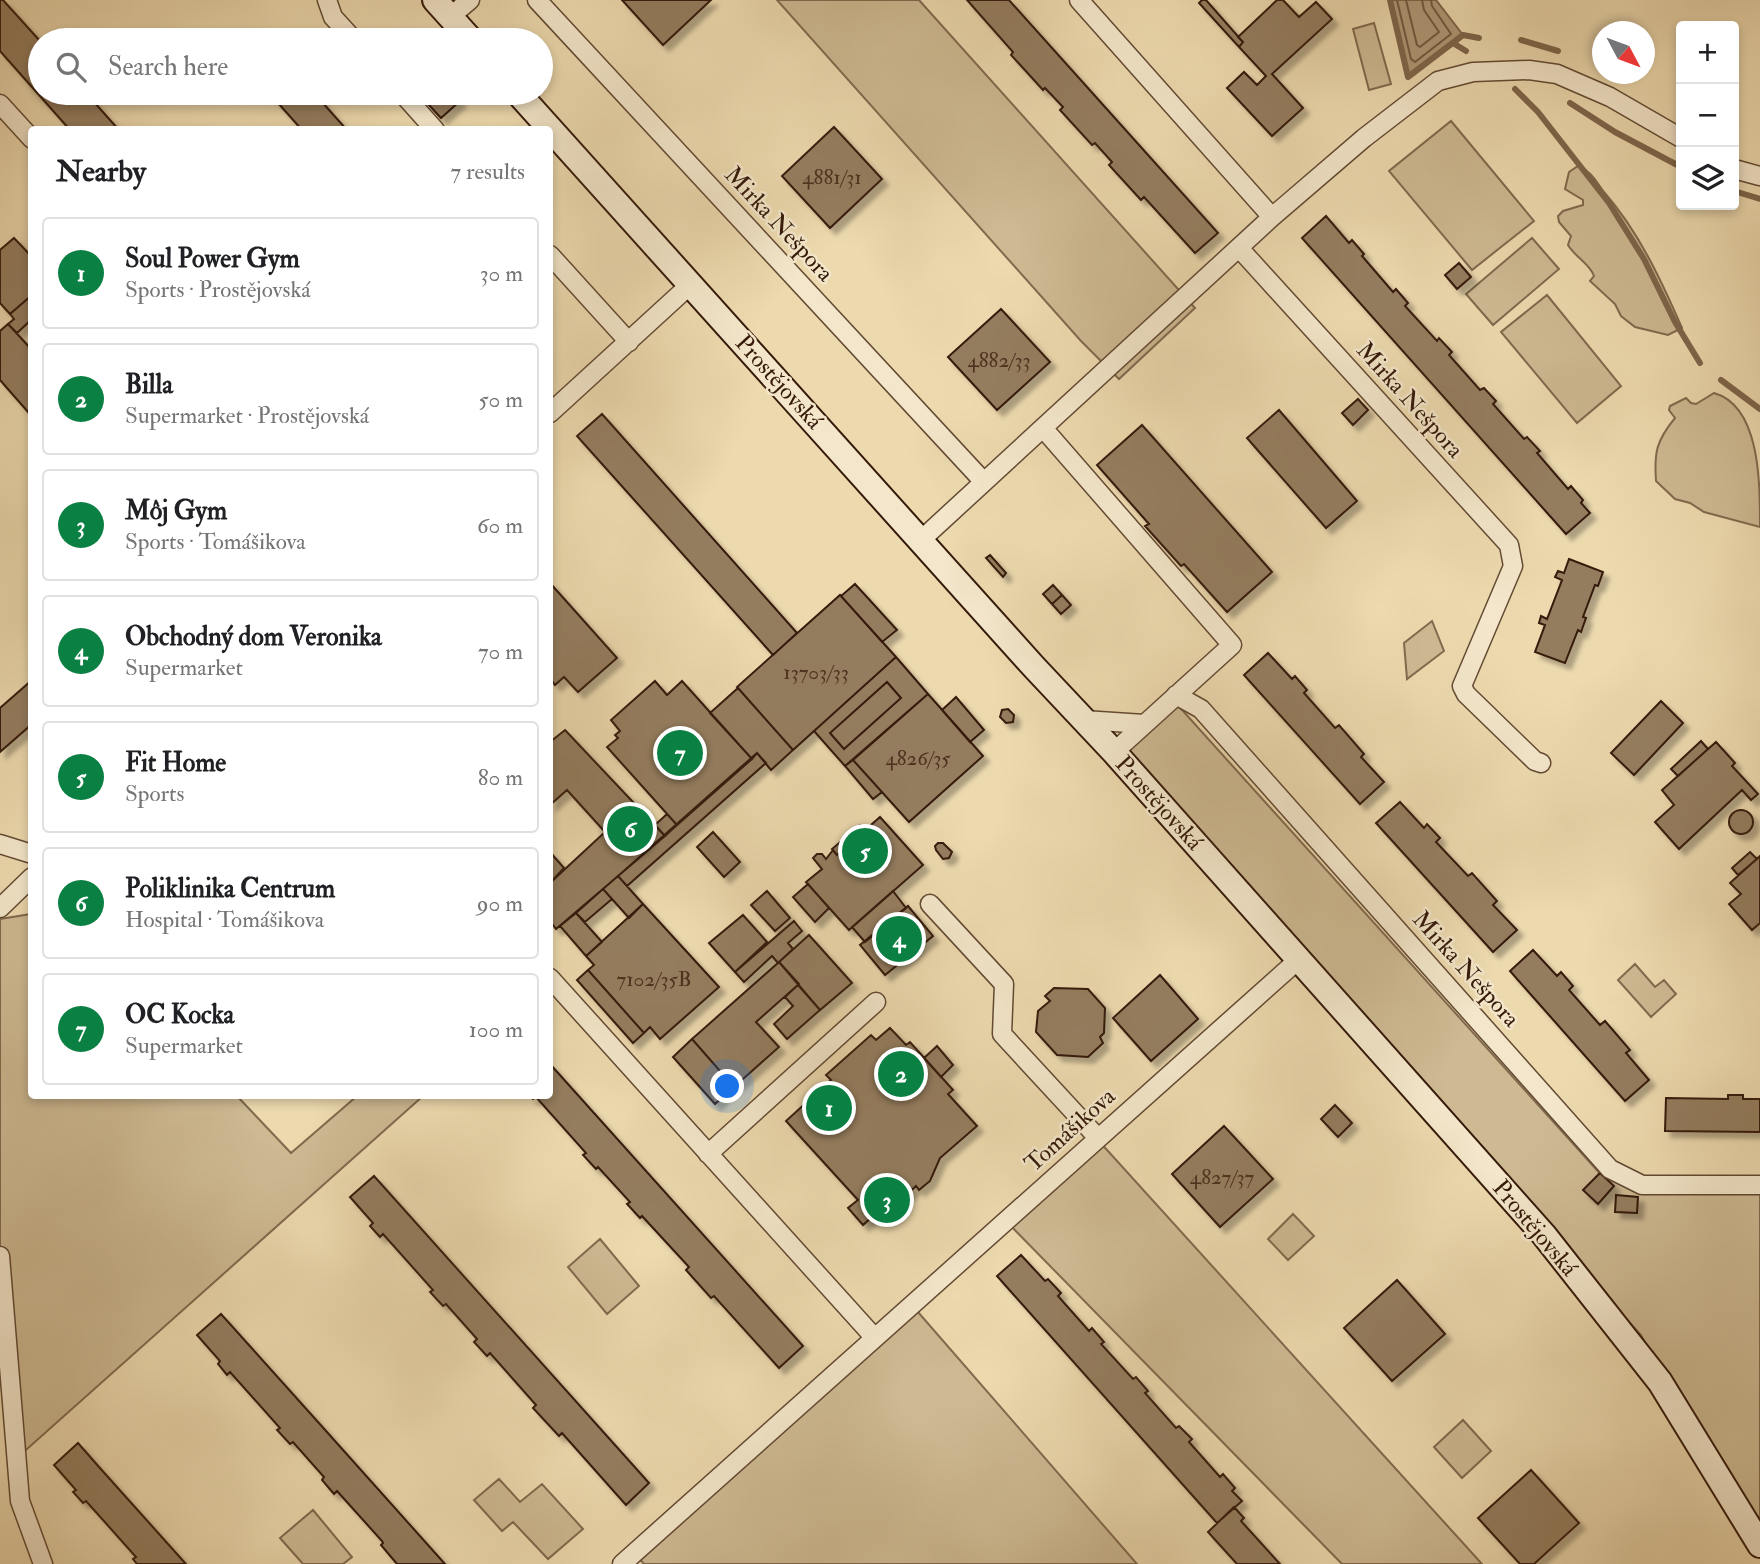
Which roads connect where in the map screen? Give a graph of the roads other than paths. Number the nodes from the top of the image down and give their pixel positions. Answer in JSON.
{"nodes":[{"id":1,"x":470,"y":0,"type":"edge"},
{"id":2,"x":537,"y":0,"type":"edge"},
{"id":3,"x":1079,"y":0,"type":"edge"},
{"id":4,"x":330,"y":8,"type":"edge"},
{"id":5,"x":443,"y":9,"type":"edge"},
{"id":6,"x":345,"y":28,"type":"edge"},
{"id":7,"x":460,"y":28,"type":"edge"},
{"id":8,"x":0,"y":104,"type":"edge"},
{"id":9,"x":413,"y":105,"type":"edge"},
{"id":10,"x":529,"y":105,"type":"edge"},
{"id":11,"x":431,"y":126,"type":"edge"},
{"id":12,"x":548,"y":126,"type":"edge"},
{"id":13,"x":553,"y":132,"type":"edge"},
{"id":14,"x":28,"y":135,"type":"edge"},
{"id":15,"x":1676,"y":135,"type":"edge"},
{"id":16,"x":1739,"y":170,"type":"edge"},
{"id":17,"x":1760,"y":176,"type":"edge"},
{"id":18,"x":1272,"y":217,"type":"junction"},
{"id":19,"x":1239,"y":247,"type":"junction"},
{"id":20,"x":553,"y":258,"type":"edge"},
{"id":21,"x":691,"y":284,"type":"junction"},
{"id":22,"x":629,"y":342,"type":"junction"},
{"id":23,"x":553,"y":410,"type":"edge"},
{"id":24,"x":1043,"y":428,"type":"junction"},
{"id":25,"x":984,"y":482,"type":"junction"},
{"id":26,"x":921,"y":540,"type":"junction"},
{"id":27,"x":1176,"y":695,"type":"junction"},
{"id":28,"x":1084,"y":720,"type":"junction"},
{"id":29,"x":1144,"y":724,"type":"junction"},
{"id":30,"x":1114,"y":752,"type":"junction"},
{"id":31,"x":1541,"y":763,"type":"dead end"},
{"id":32,"x":0,"y":844,"type":"edge"},
{"id":33,"x":28,"y":853,"type":"edge"},
{"id":34,"x":28,"y":881,"type":"edge"},
{"id":35,"x":930,"y":904,"type":"dead end"},
{"id":36,"x":0,"y":908,"type":"edge"},
{"id":37,"x":1298,"y":960,"type":"junction"},
{"id":38,"x":553,"y":981,"type":"edge"},
{"id":39,"x":876,"y":1002,"type":"dead end"},
{"id":40,"x":1098,"y":1138,"type":"junction"},
{"id":41,"x":708,"y":1154,"type":"junction"},
{"id":42,"x":1760,"y":1185,"type":"edge"},
{"id":43,"x":0,"y":1256,"type":"edge"},
{"id":44,"x":874,"y":1337,"type":"junction"},
{"id":45,"x":1760,"y":1545,"type":"edge"},
{"id":46,"x":43,"y":1564,"type":"edge"},
{"id":47,"x":622,"y":1564,"type":"edge"}],
"edges":[{"from":1,"to":5,"type":"street"},
{"from":2,"to":25,"type":"street","name":"Mirka Nešpora"},
{"from":3,"to":18,"type":"street"},
{"from":4,"to":6,"type":"street"},
{"from":5,"to":7,"type":"street"},
{"from":8,"to":14,"type":"street"},
{"from":9,"to":11,"type":"street"},
{"from":10,"to":12,"type":"street","name":"Prostějovská"},
{"from":13,"to":21,"type":"street","name":"Prostějovská"},
{"from":15,"to":18,"type":"street"},
{"from":16,"to":17,"type":"street"},
{"from":18,"to":19,"type":"street"},
{"from":19,"to":24,"type":"street"},
{"from":19,"to":31,"type":"street","name":"Mirka Nešpora"},
{"from":20,"to":22,"type":"street"},
{"from":21,"to":22,"type":"street"},
{"from":21,"to":26,"type":"street","name":"Prostějovská"},
{"from":22,"to":23,"type":"street"},
{"from":24,"to":25,"type":"street"},
{"from":24,"to":27,"type":"street"},
{"from":25,"to":26,"type":"street"},
{"from":26,"to":28,"type":"street","name":"Prostějovská"},
{"from":27,"to":29,"type":"street"},
{"from":27,"to":42,"type":"street","name":"Mirka Nešpora"},
{"from":28,"to":29,"type":"street"},
{"from":28,"to":30,"type":"street","name":"Prostějovská"},
{"from":29,"to":30,"type":"street"},
{"from":30,"to":37,"type":"street","name":"Prostějovská"},
{"from":32,"to":33,"type":"street"},
{"from":34,"to":36,"type":"street"},
{"from":35,"to":40,"type":"street"},
{"from":37,"to":40,"type":"street","name":"Tomášikova"},
{"from":37,"to":45,"type":"street","name":"Prostějovská"},
{"from":38,"to":41,"type":"street"},
{"from":39,"to":41,"type":"street"},
{"from":40,"to":44,"type":"street","name":"Tomášikova"},
{"from":41,"to":44,"type":"street"},
{"from":43,"to":46,"type":"street"},
{"from":44,"to":47,"type":"street","name":"Tomášikova"}]}
